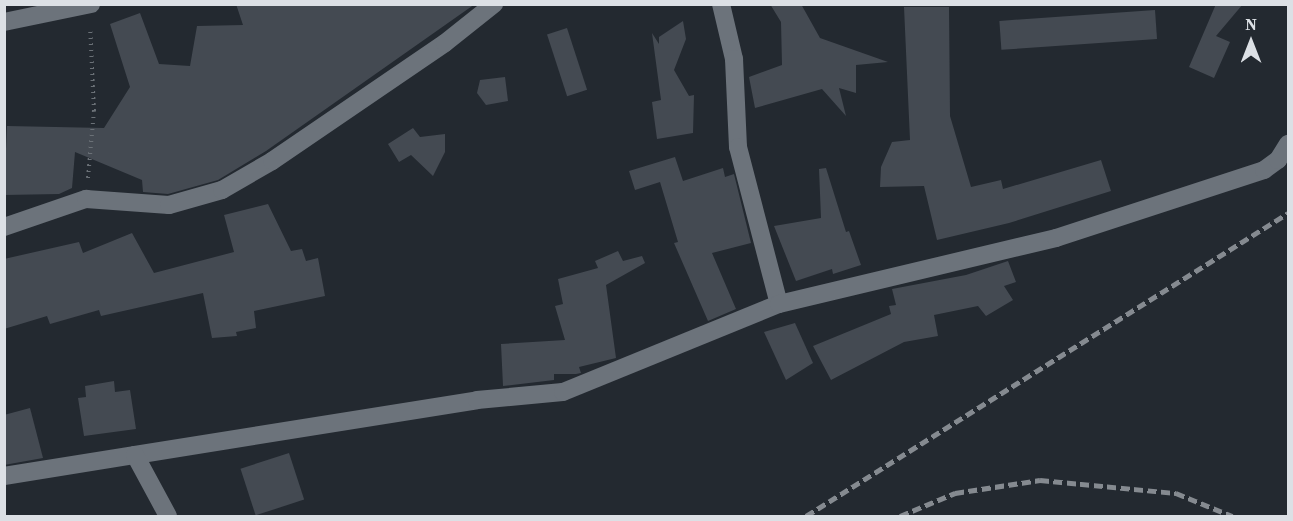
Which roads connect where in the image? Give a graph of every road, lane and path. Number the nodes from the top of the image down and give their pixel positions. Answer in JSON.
{"nodes":[{"id":1,"x":494,"y":4,"type":"edge"},
{"id":2,"x":721,"y":4,"type":"edge"},
{"id":3,"x":90,"y":5,"type":"edge"},
{"id":4,"x":4,"y":22,"type":"edge"},
{"id":5,"x":1288,"y":144,"type":"edge"},
{"id":6,"x":86,"y":199,"type":"junction"},
{"id":7,"x":4,"y":227,"type":"edge"},
{"id":8,"x":779,"y":304,"type":"junction"},
{"id":9,"x":135,"y":455,"type":"junction"},
{"id":10,"x":4,"y":476,"type":"edge"},
{"id":11,"x":168,"y":516,"type":"edge"}],
"edges":[{"from":1,"to":6,"type":"street"},
{"from":2,"to":8,"type":"street"},
{"from":3,"to":4,"type":"street"},
{"from":3,"to":6,"type":"path"},
{"from":5,"to":8,"type":"street"},
{"from":6,"to":7,"type":"street"},
{"from":8,"to":9,"type":"street"},
{"from":9,"to":10,"type":"street"},
{"from":9,"to":11,"type":"street"}]}
